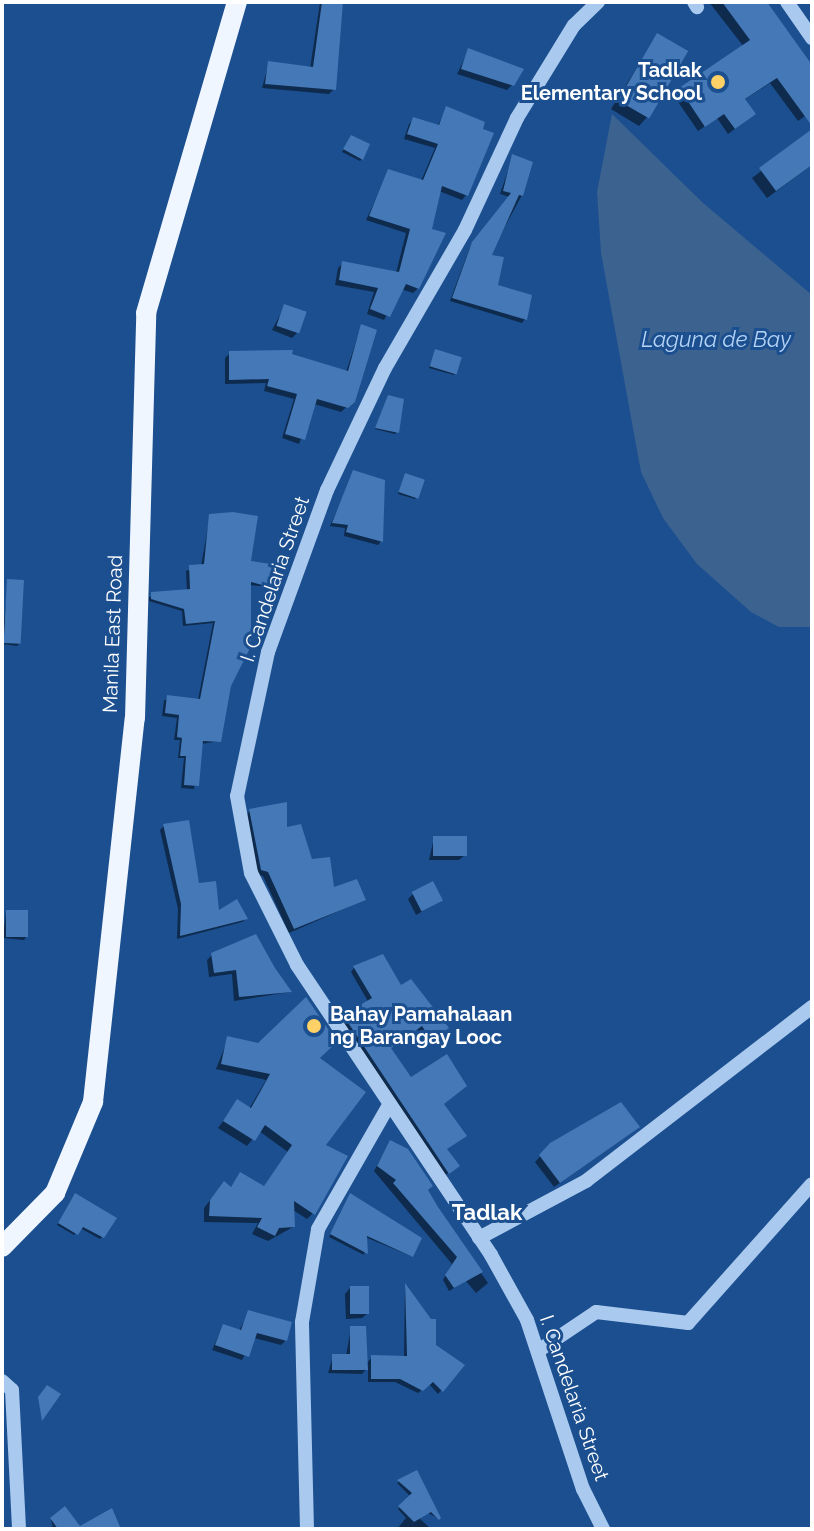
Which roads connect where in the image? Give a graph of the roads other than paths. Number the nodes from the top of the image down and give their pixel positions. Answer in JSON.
{"nodes":[{"id":1,"x":237,"y":2,"type":"edge"},
{"id":2,"x":598,"y":2,"type":"edge"},
{"id":3,"x":787,"y":2,"type":"edge"},
{"id":4,"x":812,"y":38,"type":"edge"},
{"id":5,"x":812,"y":1007,"type":"edge"},
{"id":6,"x":388,"y":1107,"type":"junction"},
{"id":7,"x":812,"y":1184,"type":"edge"},
{"id":8,"x":479,"y":1238,"type":"junction"},
{"id":9,"x":2,"y":1247,"type":"edge"},
{"id":10,"x":538,"y":1351,"type":"junction"},
{"id":11,"x":2,"y":1381,"type":"edge"},
{"id":12,"x":19,"y":1529,"type":"edge"},
{"id":13,"x":307,"y":1529,"type":"edge"},
{"id":14,"x":603,"y":1529,"type":"edge"}],
"edges":[{"from":1,"to":9,"type":"main road","name":"Manila East Road"},
{"from":2,"to":6,"type":"street","name":"I. Candelaria Street"},
{"from":3,"to":4,"type":"street"},
{"from":5,"to":8,"type":"street"},
{"from":6,"to":8,"type":"street","name":"I. Candelaria Street"},
{"from":6,"to":13,"type":"street"},
{"from":7,"to":10,"type":"street"},
{"from":8,"to":10,"type":"street","name":"I. Candelaria Street"},
{"from":10,"to":14,"type":"street","name":"I. Candelaria Street"},
{"from":11,"to":12,"type":"street"}]}
